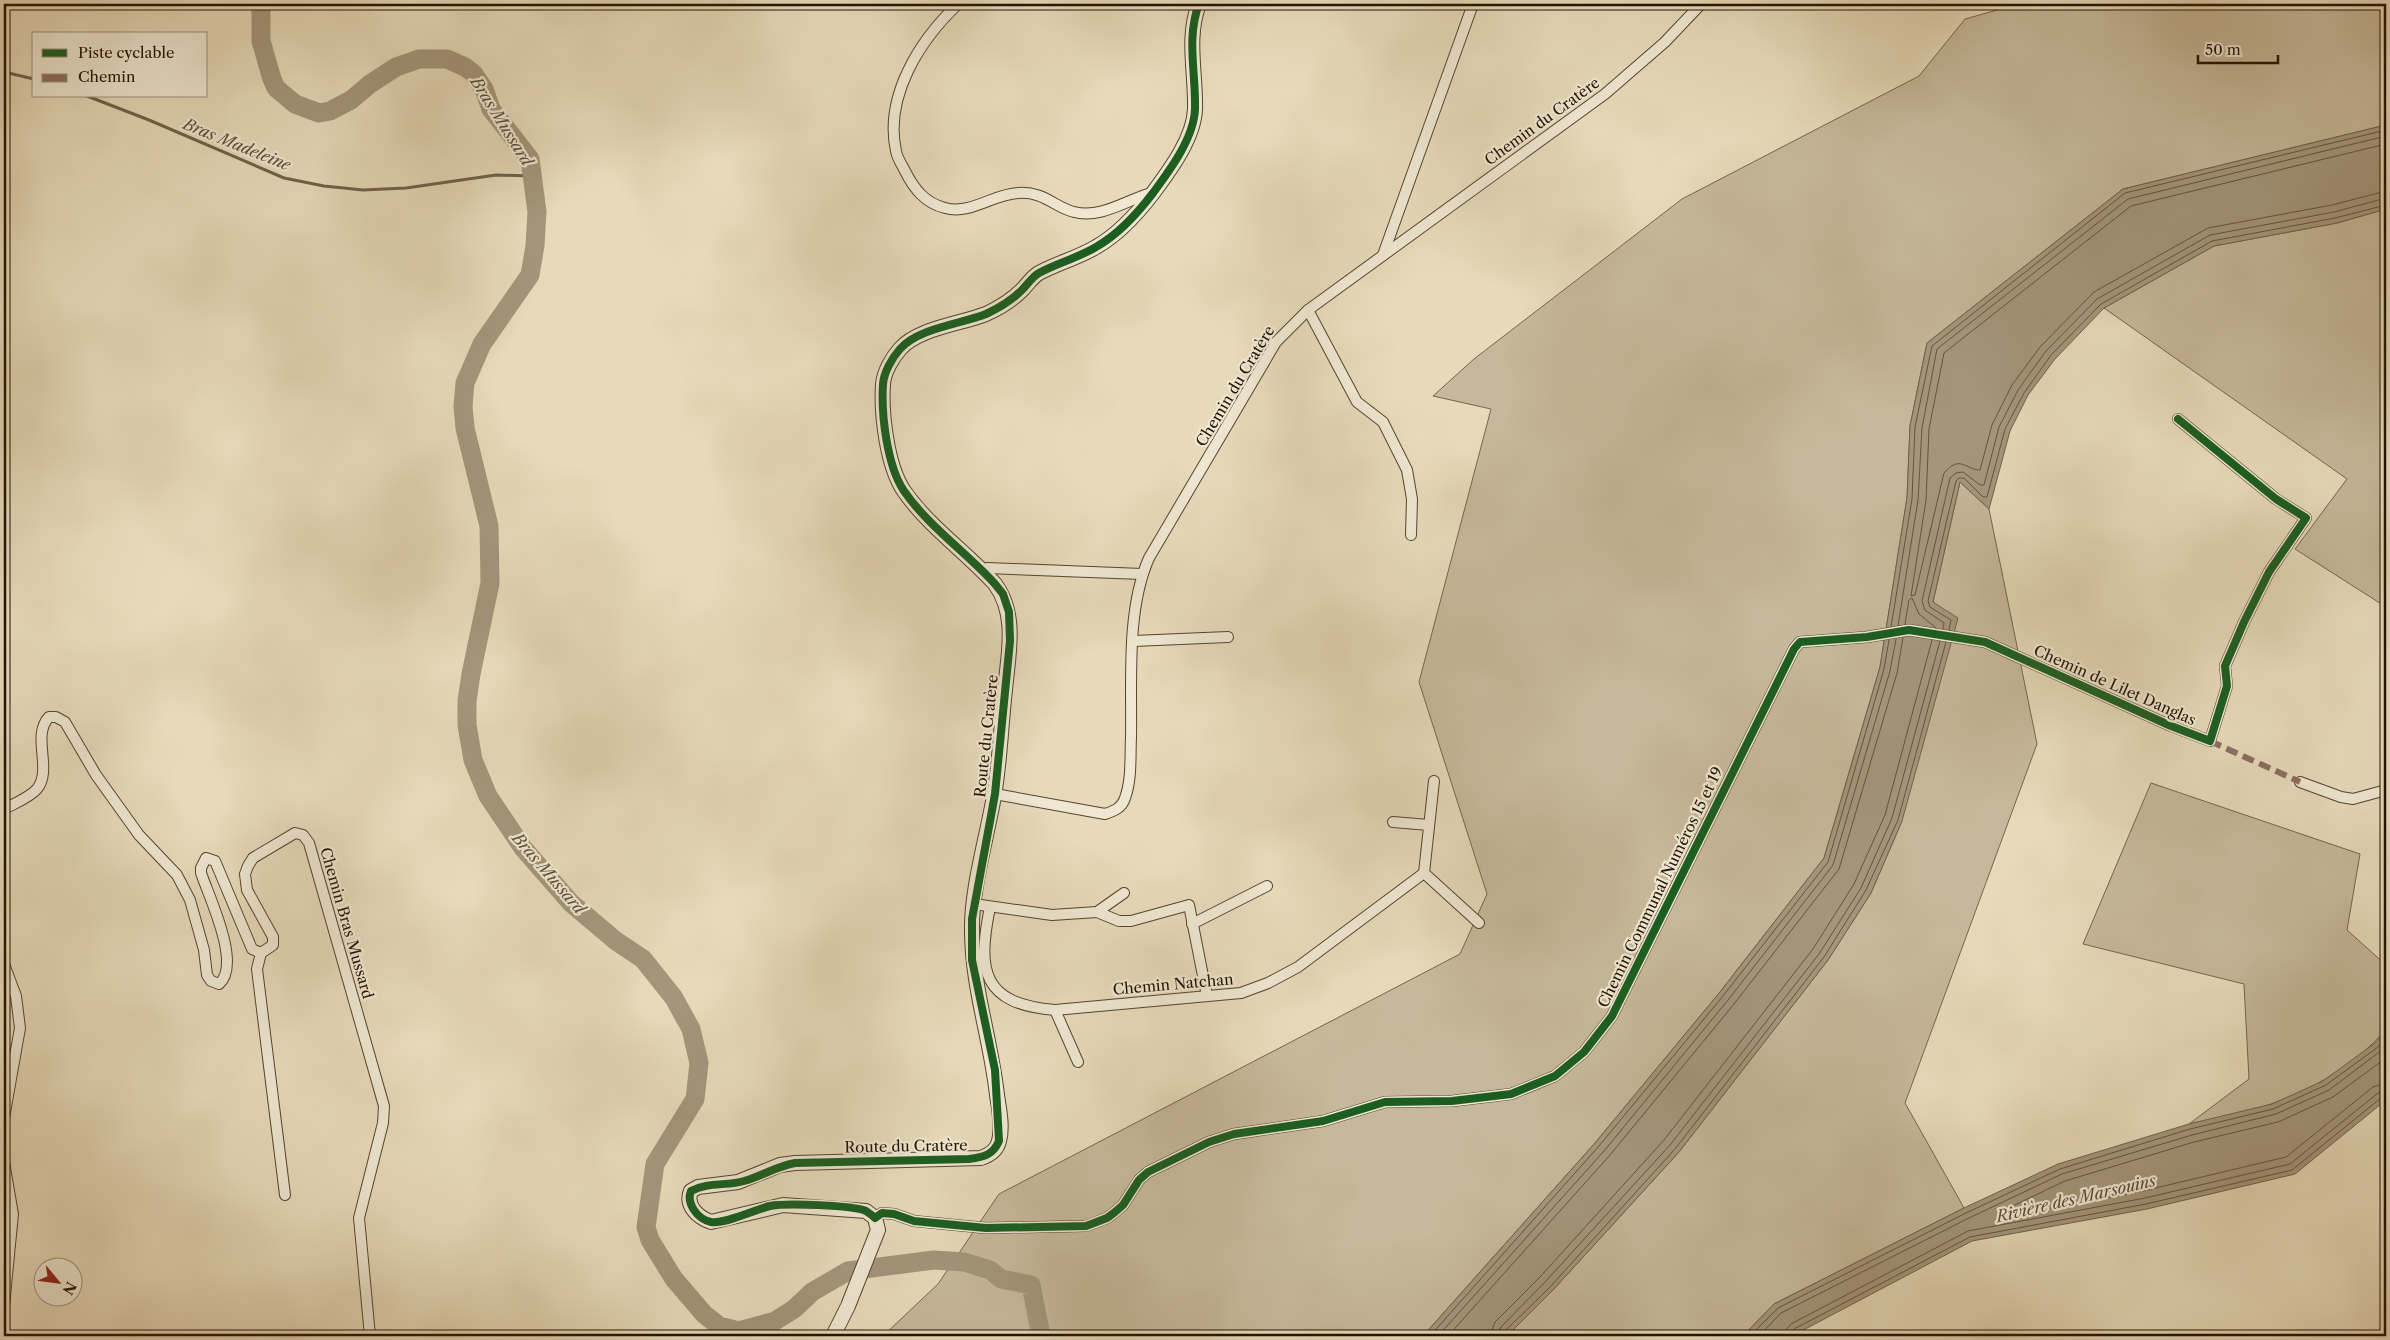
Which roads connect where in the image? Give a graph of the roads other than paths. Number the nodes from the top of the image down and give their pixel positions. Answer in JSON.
{"nodes":[{"id":1,"x":958,"y":4,"type":"edge"},
{"id":2,"x":1199,"y":4,"type":"edge"},
{"id":3,"x":1473,"y":4,"type":"edge"},
{"id":4,"x":1701,"y":4,"type":"edge"},
{"id":5,"x":1154,"y":192,"type":"junction"},
{"id":6,"x":1383,"y":256,"type":"junction"},
{"id":7,"x":1308,"y":310,"type":"junction"},
{"id":8,"x":2178,"y":419,"type":"dead end"},
{"id":9,"x":1411,"y":535,"type":"dead end"},
{"id":10,"x":983,"y":571,"type":"junction"},
{"id":11,"x":1142,"y":574,"type":"junction"},
{"id":12,"x":1228,"y":637,"type":"dead end"},
{"id":13,"x":1133,"y":641,"type":"junction"},
{"id":14,"x":1800,"y":642,"type":"joint"},
{"id":15,"x":1434,"y":781,"type":"dead end"},
{"id":16,"x":2300,"y":782,"type":"dead end"},
{"id":17,"x":2386,"y":790,"type":"edge"},
{"id":18,"x":995,"y":794,"type":"junction"},
{"id":19,"x":4,"y":809,"type":"edge"},
{"id":20,"x":1393,"y":822,"type":"dead end"},
{"id":21,"x":1430,"y":825,"type":"junction"},
{"id":22,"x":1424,"y":873,"type":"junction"},
{"id":23,"x":1267,"y":886,"type":"dead end"},
{"id":24,"x":1124,"y":893,"type":"dead end"},
{"id":25,"x":974,"y":904,"type":"junction"},
{"id":26,"x":990,"y":907,"type":"junction"},
{"id":27,"x":1097,"y":912,"type":"junction"},
{"id":28,"x":1479,"y":923,"type":"dead end"},
{"id":29,"x":1192,"y":924,"type":"junction"},
{"id":30,"x":261,"y":953,"type":"junction"},
{"id":31,"x":4,"y":964,"type":"edge"},
{"id":32,"x":1207,"y":996,"type":"junction"},
{"id":33,"x":1055,"y":1010,"type":"junction"},
{"id":34,"x":1078,"y":1062,"type":"dead end"},
{"id":35,"x":4,"y":1118,"type":"edge"},
{"id":36,"x":4,"y":1162,"type":"edge"},
{"id":37,"x":285,"y":1194,"type":"dead end"},
{"id":38,"x":875,"y":1218,"type":"junction"},
{"id":39,"x":4,"y":1306,"type":"edge"},
{"id":40,"x":370,"y":1336,"type":"edge"},
{"id":41,"x":833,"y":1336,"type":"edge"}],
"edges":[{"from":1,"to":5,"type":"street"},
{"from":2,"to":5,"type":"street","name":"Route du Cratère"},
{"from":3,"to":6,"type":"street"},
{"from":4,"to":6,"type":"street","name":"Chemin du Cratère"},
{"from":5,"to":10,"type":"street","name":"Route du Cratère"},
{"from":6,"to":7,"type":"street","name":"Chemin du Cratère"},
{"from":7,"to":9,"type":"street"},
{"from":7,"to":11,"type":"street","name":"Chemin du Cratère"},
{"from":8,"to":14,"type":"street","name":"Chemin de Lilet Danglas"},
{"from":10,"to":11,"type":"street"},
{"from":10,"to":18,"type":"street","name":"Route du Cratère"},
{"from":11,"to":13,"type":"street","name":"Chemin du Cratère"},
{"from":12,"to":13,"type":"street"},
{"from":13,"to":18,"type":"street","name":"Chemin du Cratère"},
{"from":14,"to":38,"type":"street","name":"Chemin Communal Numéros 15 et 19"},
{"from":15,"to":21,"type":"street"},
{"from":16,"to":17,"type":"street"},
{"from":18,"to":25,"type":"street","name":"Route du Cratère"},
{"from":19,"to":30,"type":"street"},
{"from":20,"to":21,"type":"street"},
{"from":21,"to":22,"type":"street"},
{"from":22,"to":28,"type":"street"},
{"from":22,"to":32,"type":"street","name":"Chemin Natchan"},
{"from":23,"to":29,"type":"street"},
{"from":24,"to":27,"type":"street"},
{"from":25,"to":26,"type":"street"},
{"from":25,"to":38,"type":"street","name":"Route du Cratère"},
{"from":26,"to":27,"type":"street"},
{"from":26,"to":33,"type":"street","name":"Chemin Natchan"},
{"from":27,"to":29,"type":"street"},
{"from":29,"to":32,"type":"street"},
{"from":30,"to":37,"type":"street","name":"Chemin Bras Mussard"},
{"from":30,"to":40,"type":"street","name":"Chemin Bras Mussard"},
{"from":31,"to":35,"type":"street"},
{"from":32,"to":33,"type":"street","name":"Chemin Natchan"},
{"from":33,"to":34,"type":"street"},
{"from":36,"to":39,"type":"street"},
{"from":38,"to":41,"type":"street"}]}
